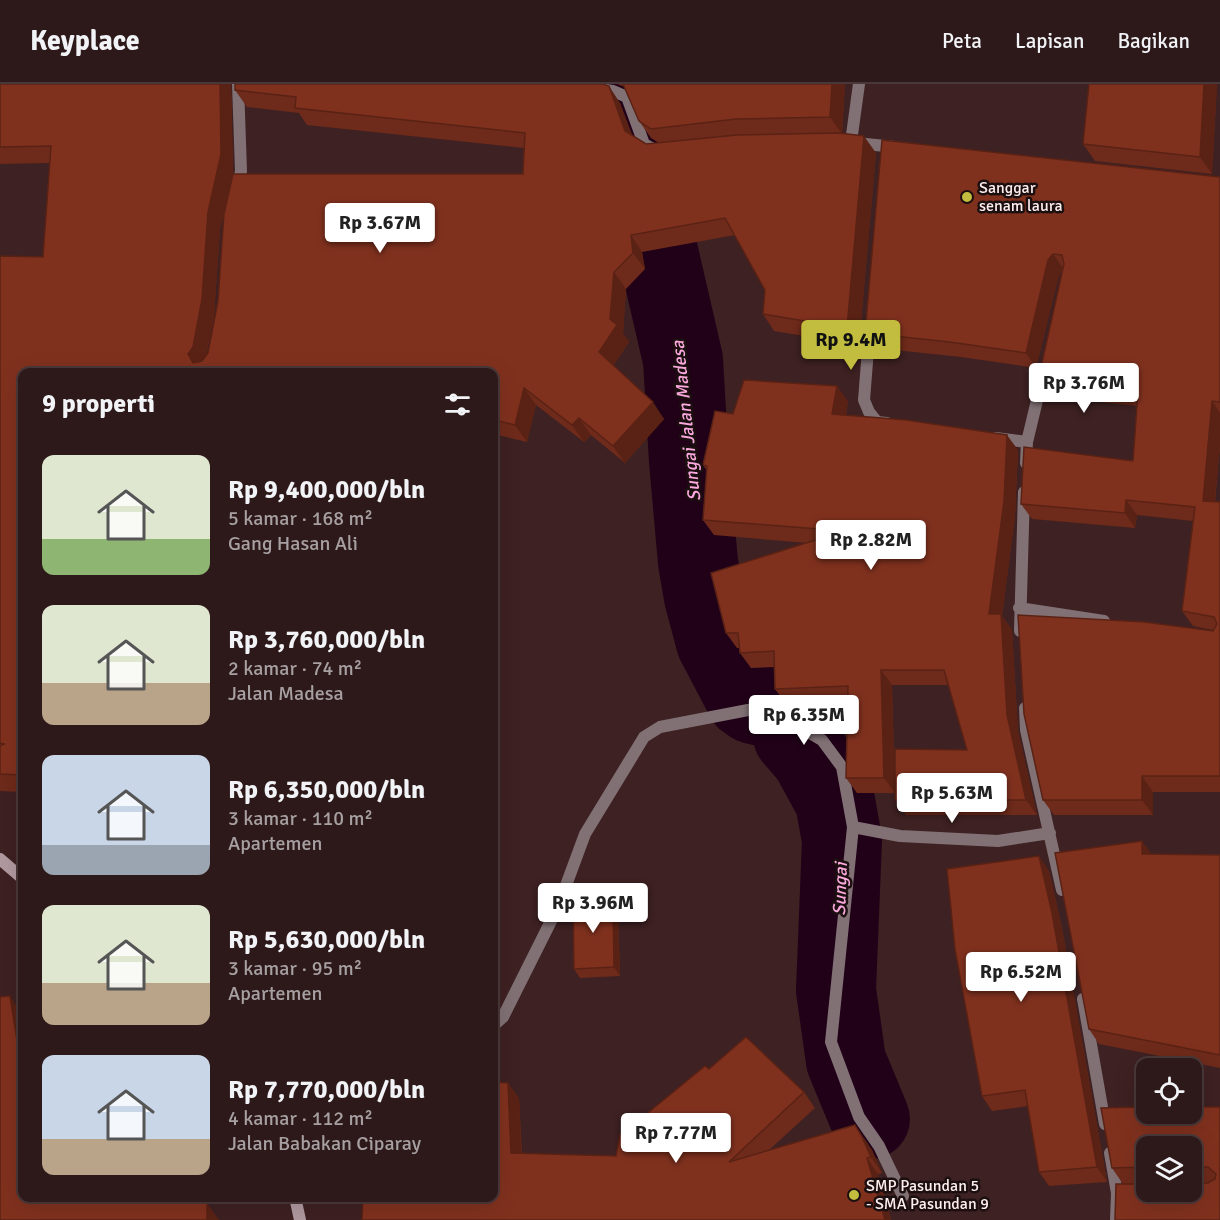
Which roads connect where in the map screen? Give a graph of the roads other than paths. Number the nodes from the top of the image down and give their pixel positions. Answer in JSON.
{"nodes":[{"id":1,"x":238,"y":84,"type":"edge"},
{"id":2,"x":566,"y":84,"type":"edge"},
{"id":3,"x":859,"y":84,"type":"edge"},
{"id":4,"x":911,"y":149,"type":"edge"},
{"id":5,"x":672,"y":153,"type":"edge"},
{"id":6,"x":234,"y":206,"type":"edge"},
{"id":7,"x":871,"y":306,"type":"edge"},
{"id":8,"x":1048,"y":354,"type":"edge"},
{"id":9,"x":900,"y":425,"type":"edge"},
{"id":10,"x":981,"y":436,"type":"edge"},
{"id":11,"x":1027,"y":442,"type":"junction"},
{"id":12,"x":1019,"y":608,"type":"junction"},
{"id":13,"x":1113,"y":623,"type":"edge"},
{"id":14,"x":1021,"y":642,"type":"edge"},
{"id":15,"x":1024,"y":697,"type":"edge"},
{"id":16,"x":853,"y":827,"type":"junction"},
{"id":17,"x":1050,"y":833,"type":"junction"},
{"id":18,"x":0,"y":859,"type":"edge"},
{"id":19,"x":18,"y":875,"type":"edge"},
{"id":20,"x":1065,"y":903,"type":"edge"},
{"id":21,"x":1080,"y":984,"type":"edge"},
{"id":22,"x":498,"y":1021,"type":"edge"},
{"id":23,"x":903,"y":1196,"type":"dead end"},
{"id":24,"x":296,"y":1202,"type":"edge"},
{"id":25,"x":300,"y":1220,"type":"edge"},
{"id":26,"x":1116,"y":1220,"type":"edge"}],
"edges":[{"from":1,"to":6,"type":"street"},
{"from":2,"to":5,"type":"street"},
{"from":3,"to":4,"type":"street"},
{"from":7,"to":9,"type":"street"},
{"from":8,"to":11,"type":"street"},
{"from":10,"to":11,"type":"street"},
{"from":11,"to":12,"type":"street"},
{"from":12,"to":13,"type":"street"},
{"from":12,"to":14,"type":"street"},
{"from":15,"to":17,"type":"street"},
{"from":16,"to":17,"type":"street"},
{"from":16,"to":22,"type":"street"},
{"from":16,"to":23,"type":"street"},
{"from":17,"to":20,"type":"street"},
{"from":18,"to":19,"type":"street"},
{"from":21,"to":26,"type":"street"},
{"from":24,"to":25,"type":"street"}]}
